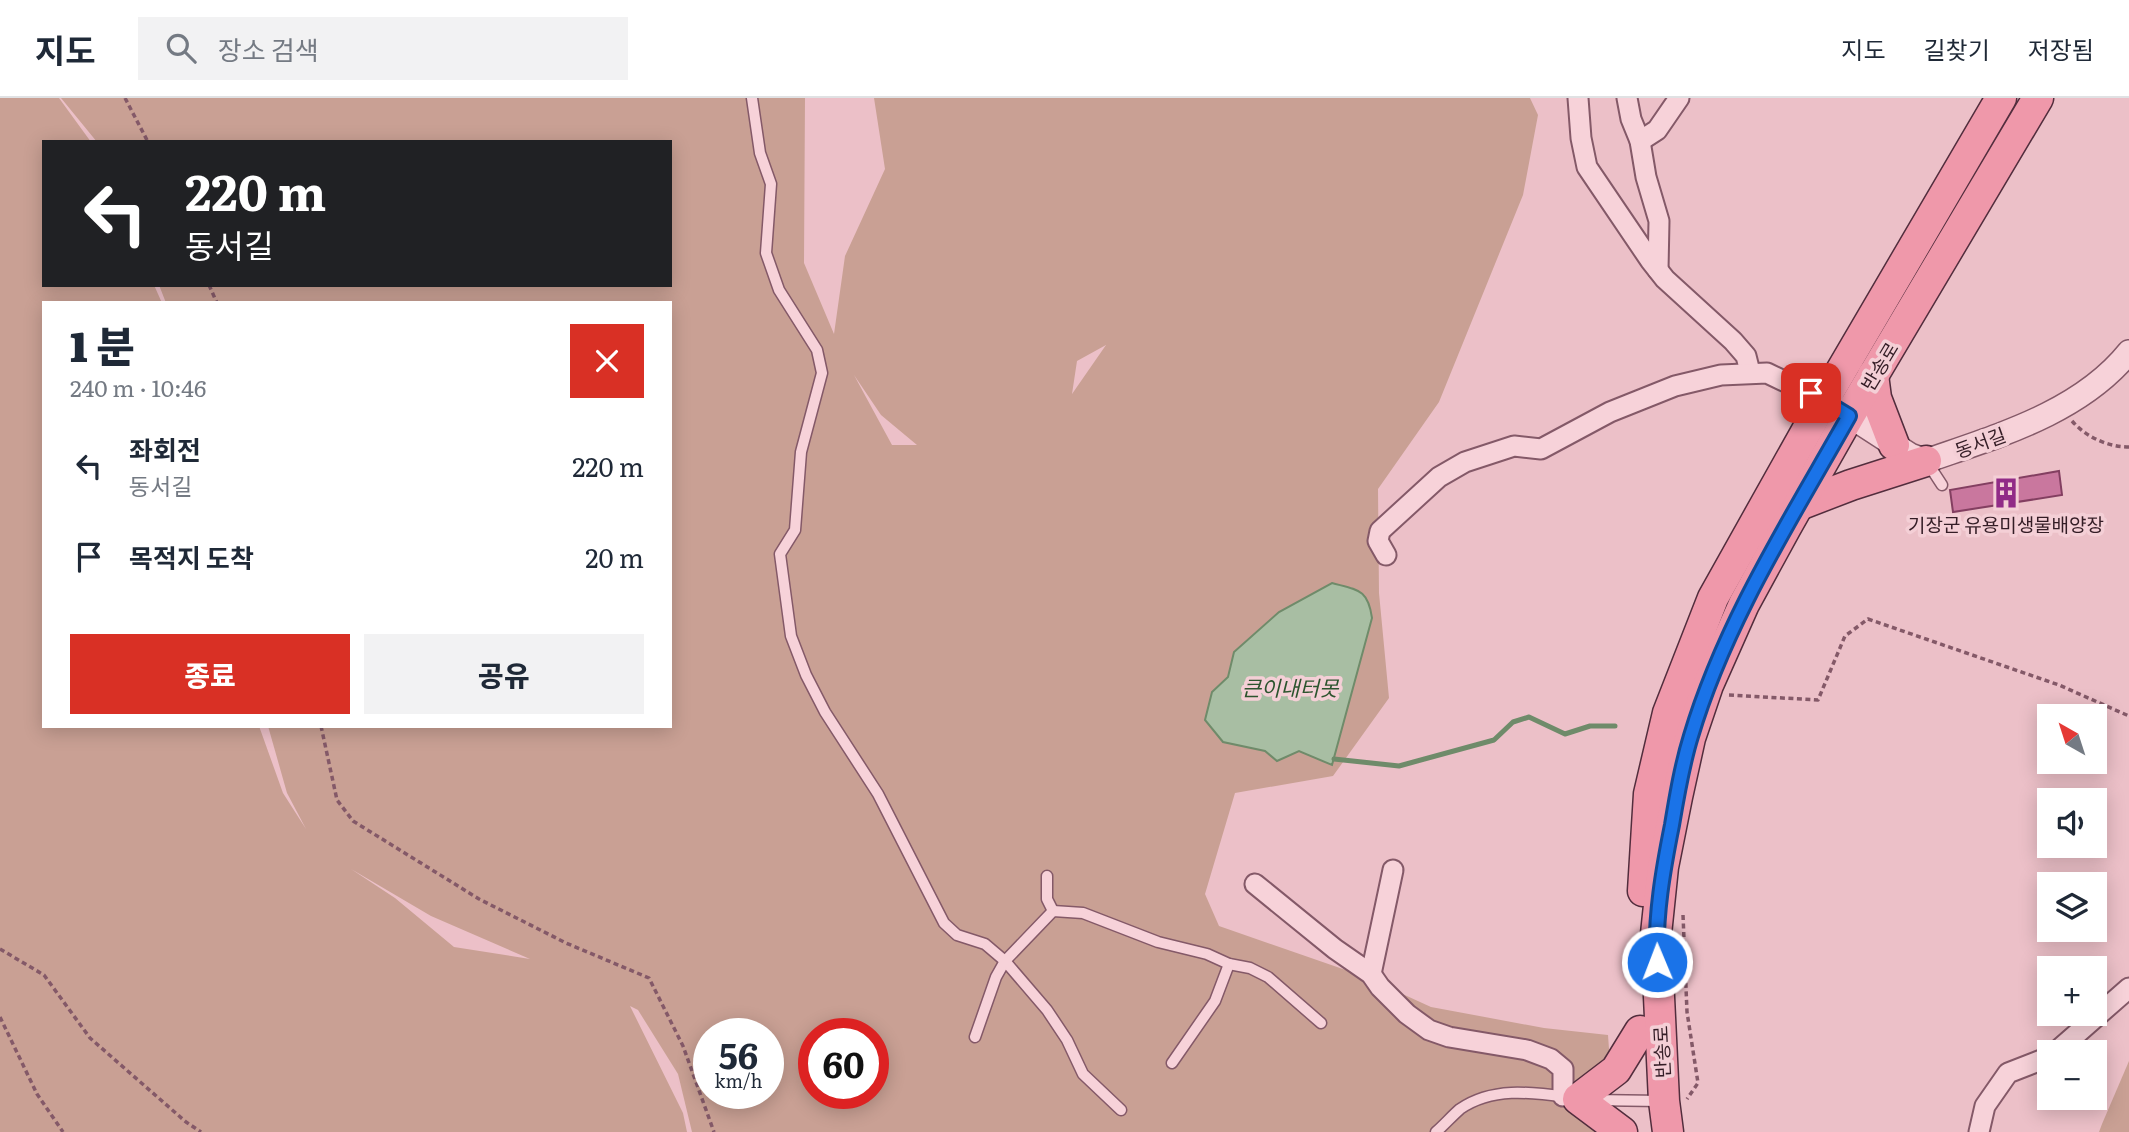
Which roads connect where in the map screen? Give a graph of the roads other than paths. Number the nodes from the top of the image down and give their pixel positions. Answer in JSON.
{"nodes":[{"id":1,"x":752,"y":98,"type":"edge"},
{"id":2,"x":1578,"y":98,"type":"edge"},
{"id":3,"x":1626,"y":98,"type":"edge"},
{"id":4,"x":1679,"y":98,"type":"edge"},
{"id":5,"x":2001,"y":98,"type":"edge"},
{"id":6,"x":2038,"y":98,"type":"edge"},
{"id":7,"x":1640,"y":141,"type":"junction"},
{"id":8,"x":1658,"y":270,"type":"junction"},
{"id":9,"x":2129,"y":352,"type":"edge"},
{"id":10,"x":1751,"y":372,"type":"junction"},
{"id":11,"x":1873,"y":375,"type":"junction"},
{"id":12,"x":1837,"y":408,"type":"junction"},
{"id":13,"x":1894,"y":445,"type":"junction"},
{"id":14,"x":1934,"y":473,"type":"junction"},
{"id":15,"x":1782,"y":477,"type":"junction"},
{"id":16,"x":1799,"y":505,"type":"junction"},
{"id":17,"x":1778,"y":542,"type":"junction"},
{"id":18,"x":1386,"y":555,"type":"dead end"},
{"id":19,"x":1393,"y":870,"type":"dead end"},
{"id":20,"x":1046,"y":876,"type":"dead end"},
{"id":21,"x":1255,"y":884,"type":"dead end"},
{"id":22,"x":1052,"y":911,"type":"junction"},
{"id":23,"x":1005,"y":961,"type":"junction"},
{"id":24,"x":1229,"y":964,"type":"junction"},
{"id":25,"x":1371,"y":974,"type":"junction"},
{"id":26,"x":2129,"y":988,"type":"edge"},
{"id":27,"x":1321,"y":1023,"type":"dead end"},
{"id":28,"x":1640,"y":1031,"type":"junction"},
{"id":29,"x":975,"y":1037,"type":"dead end"},
{"id":30,"x":2070,"y":1040,"type":"edge"},
{"id":31,"x":2037,"y":1062,"type":"edge"},
{"id":32,"x":1172,"y":1063,"type":"dead end"},
{"id":33,"x":1570,"y":1098,"type":"junction"},
{"id":34,"x":1655,"y":1102,"type":"junction"},
{"id":35,"x":1121,"y":1110,"type":"dead end"},
{"id":36,"x":1436,"y":1132,"type":"edge"},
{"id":37,"x":1622,"y":1132,"type":"edge"},
{"id":38,"x":1648,"y":1132,"type":"edge"},
{"id":39,"x":1668,"y":1132,"type":"edge"},
{"id":40,"x":1979,"y":1132,"type":"edge"}],
"edges":[{"from":1,"to":23,"type":"lane"},
{"from":2,"to":8,"type":"street"},
{"from":3,"to":7,"type":"street"},
{"from":4,"to":7,"type":"street"},
{"from":5,"to":12,"type":"main road","name":"반송로"},
{"from":6,"to":11,"type":"main road","name":"반송로"},
{"from":7,"to":8,"type":"street"},
{"from":8,"to":10,"type":"street"},
{"from":9,"to":14,"type":"street","name":"동서길"},
{"from":10,"to":12,"type":"street"},
{"from":10,"to":18,"type":"street"},
{"from":11,"to":12,"type":"main road","name":"반송로"},
{"from":11,"to":13,"type":"main road"},
{"from":12,"to":13,"type":"street"},
{"from":12,"to":15,"type":"main road","name":"반송로"},
{"from":12,"to":16,"type":"main road","name":"반송로"},
{"from":13,"to":14,"type":"street"},
{"from":14,"to":16,"type":"main road"},
{"from":15,"to":17,"type":"main road"},
{"from":15,"to":28,"type":"main road","name":"반송로"},
{"from":16,"to":17,"type":"main road","name":"반송로"},
{"from":17,"to":34,"type":"main road","name":"반송로"},
{"from":19,"to":25,"type":"street"},
{"from":20,"to":22,"type":"lane"},
{"from":21,"to":25,"type":"street"},
{"from":22,"to":23,"type":"lane"},
{"from":22,"to":24,"type":"lane"},
{"from":23,"to":29,"type":"lane"},
{"from":23,"to":35,"type":"lane"},
{"from":24,"to":27,"type":"lane"},
{"from":24,"to":32,"type":"lane"},
{"from":25,"to":33,"type":"street"},
{"from":26,"to":30,"type":"street"},
{"from":28,"to":33,"type":"main road"},
{"from":28,"to":34,"type":"main road","name":"반송로"},
{"from":31,"to":40,"type":"street"},
{"from":33,"to":34,"type":"lane"},
{"from":33,"to":36,"type":"lane"},
{"from":33,"to":37,"type":"main road"},
{"from":34,"to":38,"type":"main road","name":"반송로"},
{"from":34,"to":39,"type":"main road","name":"반송로"}]}
